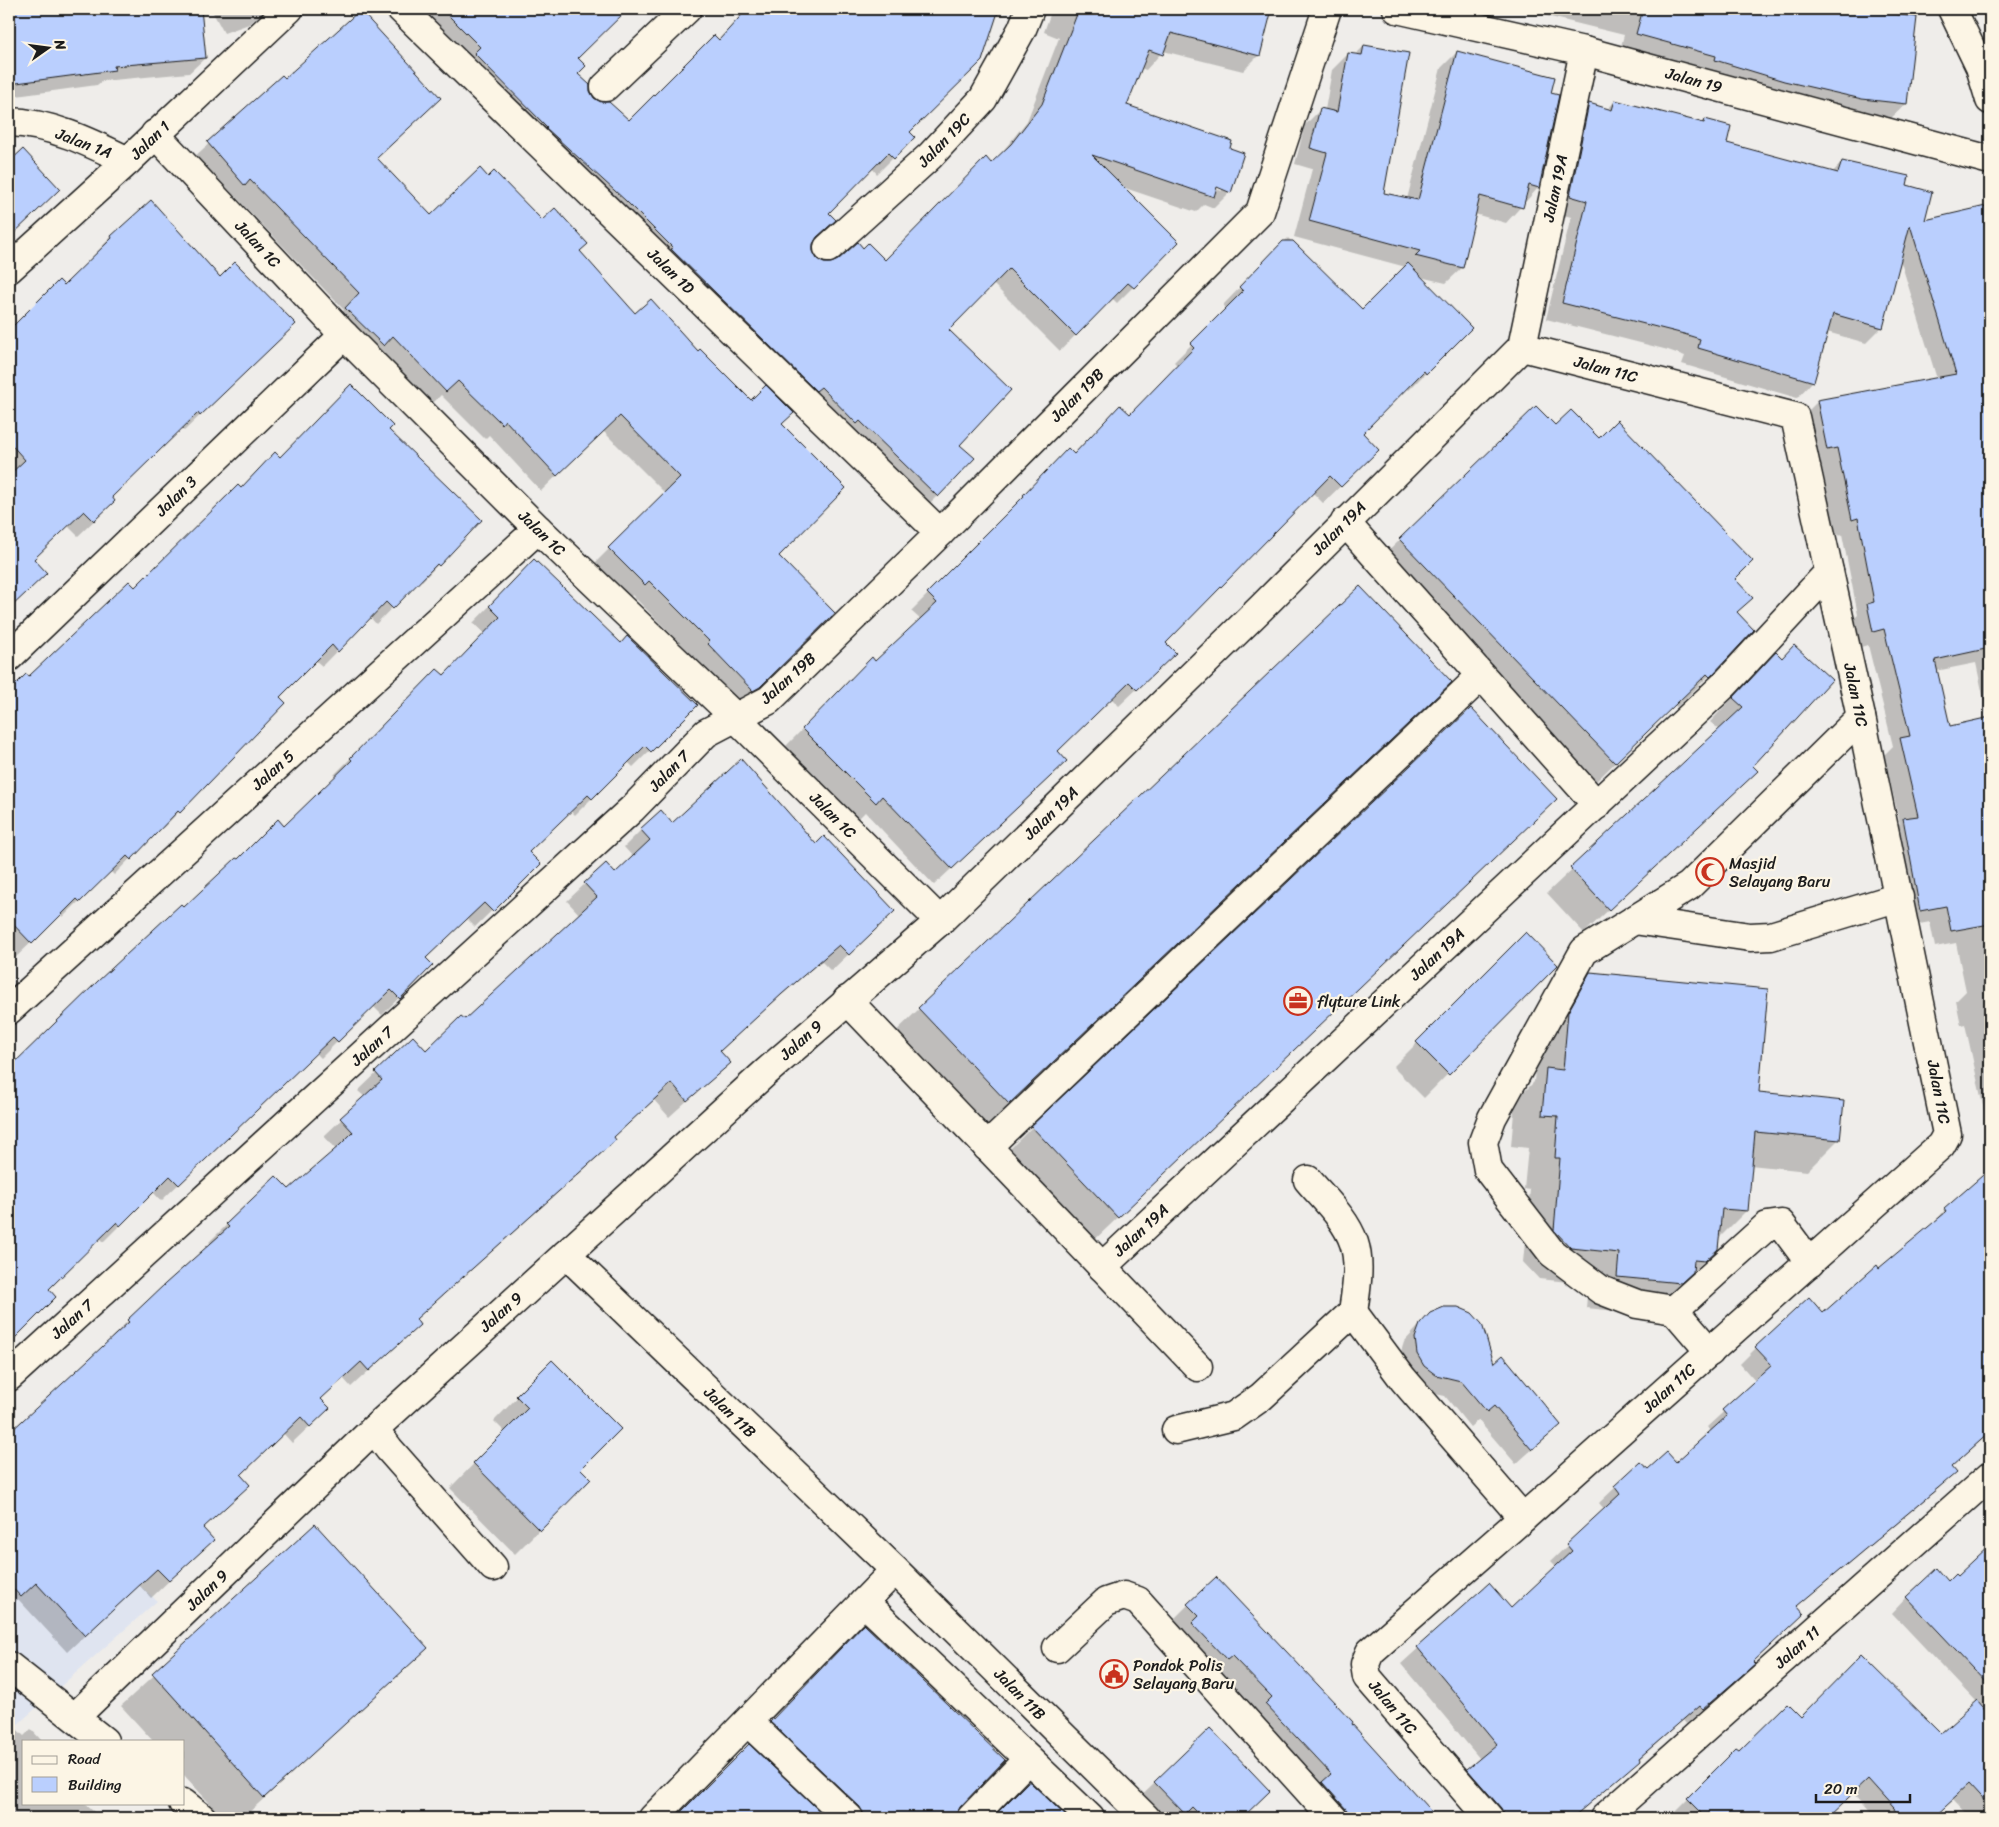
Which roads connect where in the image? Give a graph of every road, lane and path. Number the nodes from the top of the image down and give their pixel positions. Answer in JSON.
{"nodes":[{"id":1,"x":289,"y":9,"type":"edge"},
{"id":2,"x":401,"y":9,"type":"edge"},
{"id":3,"x":686,"y":9,"type":"edge"},
{"id":4,"x":1030,"y":9,"type":"edge"},
{"id":5,"x":1327,"y":9,"type":"edge"},
{"id":6,"x":1397,"y":9,"type":"edge"},
{"id":7,"x":1952,"y":9,"type":"edge"},
{"id":8,"x":1584,"y":51,"type":"junction"},
{"id":9,"x":1985,"y":65,"type":"edge"},
{"id":10,"x":605,"y":87,"type":"dead end"},
{"id":11,"x":1990,"y":100,"type":"edge"},
{"id":12,"x":9,"y":122,"type":"edge"},
{"id":13,"x":155,"y":134,"type":"junction"},
{"id":14,"x":1990,"y":160,"type":"edge"},
{"id":15,"x":128,"y":161,"type":"junction"},
{"id":16,"x":828,"y":248,"type":"dead end"},
{"id":17,"x":9,"y":269,"type":"edge"},
{"id":18,"x":344,"y":335,"type":"junction"},
{"id":19,"x":1522,"y":347,"type":"junction"},
{"id":20,"x":1345,"y":522,"type":"junction"},
{"id":21,"x":538,"y":529,"type":"junction"},
{"id":22,"x":940,"y":533,"type":"junction"},
{"id":23,"x":1829,"y":572,"type":"junction"},
{"id":24,"x":9,"y":656,"type":"edge"},
{"id":25,"x":1481,"y":676,"type":"junction"},
{"id":26,"x":735,"y":717,"type":"junction"},
{"id":27,"x":1861,"y":718,"type":"junction"},
{"id":28,"x":1597,"y":805,"type":"junction"},
{"id":29,"x":1899,"y":897,"type":"junction"},
{"id":30,"x":1634,"y":920,"type":"junction"},
{"id":31,"x":940,"y":921,"type":"junction"},
{"id":32,"x":847,"y":1000,"type":"junction"},
{"id":33,"x":9,"y":1010,"type":"edge"},
{"id":34,"x":987,"y":1147,"type":"junction"},
{"id":35,"x":1308,"y":1180,"type":"dead end"},
{"id":36,"x":566,"y":1254,"type":"junction"},
{"id":37,"x":1810,"y":1263,"type":"junction"},
{"id":38,"x":1102,"y":1267,"type":"junction"},
{"id":39,"x":1674,"y":1310,"type":"junction"},
{"id":40,"x":1354,"y":1312,"type":"junction"},
{"id":41,"x":1710,"y":1352,"type":"junction"},
{"id":42,"x":1198,"y":1367,"type":"dead end"},
{"id":43,"x":9,"y":1377,"type":"edge"},
{"id":44,"x":374,"y":1429,"type":"junction"},
{"id":45,"x":1176,"y":1430,"type":"dead end"},
{"id":46,"x":1990,"y":1476,"type":"edge"},
{"id":47,"x":1523,"y":1518,"type":"junction"},
{"id":48,"x":493,"y":1567,"type":"dead end"},
{"id":49,"x":895,"y":1570,"type":"junction"},
{"id":50,"x":864,"y":1602,"type":"junction"},
{"id":51,"x":1057,"y":1648,"type":"dead end"},
{"id":52,"x":9,"y":1666,"type":"edge"},
{"id":53,"x":75,"y":1717,"type":"junction"},
{"id":54,"x":748,"y":1722,"type":"junction"},
{"id":55,"x":103,"y":1740,"type":"edge"},
{"id":56,"x":1028,"y":1759,"type":"junction"},
{"id":57,"x":184,"y":1804,"type":"edge"},
{"id":58,"x":202,"y":1818,"type":"edge"},
{"id":59,"x":653,"y":1818,"type":"edge"},
{"id":60,"x":849,"y":1818,"type":"edge"},
{"id":61,"x":971,"y":1818,"type":"edge"},
{"id":62,"x":1090,"y":1818,"type":"edge"},
{"id":63,"x":1146,"y":1818,"type":"edge"},
{"id":64,"x":1333,"y":1818,"type":"edge"},
{"id":65,"x":1489,"y":1818,"type":"edge"},
{"id":66,"x":1604,"y":1818,"type":"edge"}],
"edges":[{"from":1,"to":13,"type":"street","name":"Jalan 1"},
{"from":2,"to":22,"type":"street","name":"Jalan 1D"},
{"from":3,"to":10,"type":"street"},
{"from":4,"to":16,"type":"street","name":"Jalan 19C"},
{"from":5,"to":22,"type":"street","name":"Jalan 19B"},
{"from":6,"to":8,"type":"street","name":"Jalan 19"},
{"from":7,"to":9,"type":"street"},
{"from":8,"to":14,"type":"street","name":"Jalan 19"},
{"from":8,"to":19,"type":"street","name":"Jalan 19A"},
{"from":9,"to":11,"type":"street"},
{"from":12,"to":15,"type":"street","name":"Jalan 1A"},
{"from":13,"to":15,"type":"street","name":"Jalan 1"},
{"from":13,"to":18,"type":"street","name":"Jalan 1C"},
{"from":15,"to":17,"type":"street","name":"Jalan 1"},
{"from":18,"to":21,"type":"street","name":"Jalan 1C"},
{"from":18,"to":24,"type":"street","name":"Jalan 3"},
{"from":19,"to":20,"type":"street","name":"Jalan 19A"},
{"from":19,"to":23,"type":"street","name":"Jalan 11C"},
{"from":20,"to":25,"type":"street"},
{"from":20,"to":31,"type":"street","name":"Jalan 19A"},
{"from":21,"to":26,"type":"street","name":"Jalan 1C"},
{"from":21,"to":33,"type":"street","name":"Jalan 5"},
{"from":22,"to":26,"type":"street","name":"Jalan 19B"},
{"from":23,"to":27,"type":"street","name":"Jalan 11C"},
{"from":23,"to":28,"type":"street","name":"Jalan 19A"},
{"from":25,"to":28,"type":"street"},
{"from":25,"to":34,"type":"street"},
{"from":26,"to":31,"type":"street","name":"Jalan 1C"},
{"from":26,"to":43,"type":"street","name":"Jalan 7"},
{"from":27,"to":29,"type":"street","name":"Jalan 11C"},
{"from":27,"to":30,"type":"street"},
{"from":28,"to":38,"type":"street","name":"Jalan 19A"},
{"from":29,"to":30,"type":"street"},
{"from":29,"to":37,"type":"street","name":"Jalan 11C"},
{"from":30,"to":39,"type":"street"},
{"from":31,"to":32,"type":"street","name":"Jalan 9"},
{"from":32,"to":34,"type":"street"},
{"from":32,"to":36,"type":"street","name":"Jalan 9"},
{"from":34,"to":38,"type":"street"},
{"from":35,"to":40,"type":"street"},
{"from":36,"to":44,"type":"street","name":"Jalan 9"},
{"from":36,"to":49,"type":"street","name":"Jalan 11B"},
{"from":37,"to":39,"type":"street"},
{"from":37,"to":41,"type":"street","name":"Jalan 11C"},
{"from":38,"to":42,"type":"street"},
{"from":39,"to":41,"type":"street"},
{"from":40,"to":45,"type":"street"},
{"from":40,"to":47,"type":"street"},
{"from":41,"to":47,"type":"street","name":"Jalan 11C"},
{"from":44,"to":48,"type":"street"},
{"from":44,"to":53,"type":"street","name":"Jalan 9"},
{"from":46,"to":66,"type":"street","name":"Jalan 11"},
{"from":47,"to":65,"type":"street","name":"Jalan 11C"},
{"from":49,"to":50,"type":"street"},
{"from":49,"to":63,"type":"street","name":"Jalan 11B"},
{"from":50,"to":54,"type":"street"},
{"from":50,"to":56,"type":"street"},
{"from":51,"to":64,"type":"street"},
{"from":52,"to":53,"type":"street"},
{"from":53,"to":55,"type":"street"},
{"from":54,"to":59,"type":"street"},
{"from":54,"to":60,"type":"street"},
{"from":56,"to":61,"type":"street"},
{"from":56,"to":62,"type":"street"},
{"from":57,"to":58,"type":"street"}]}
